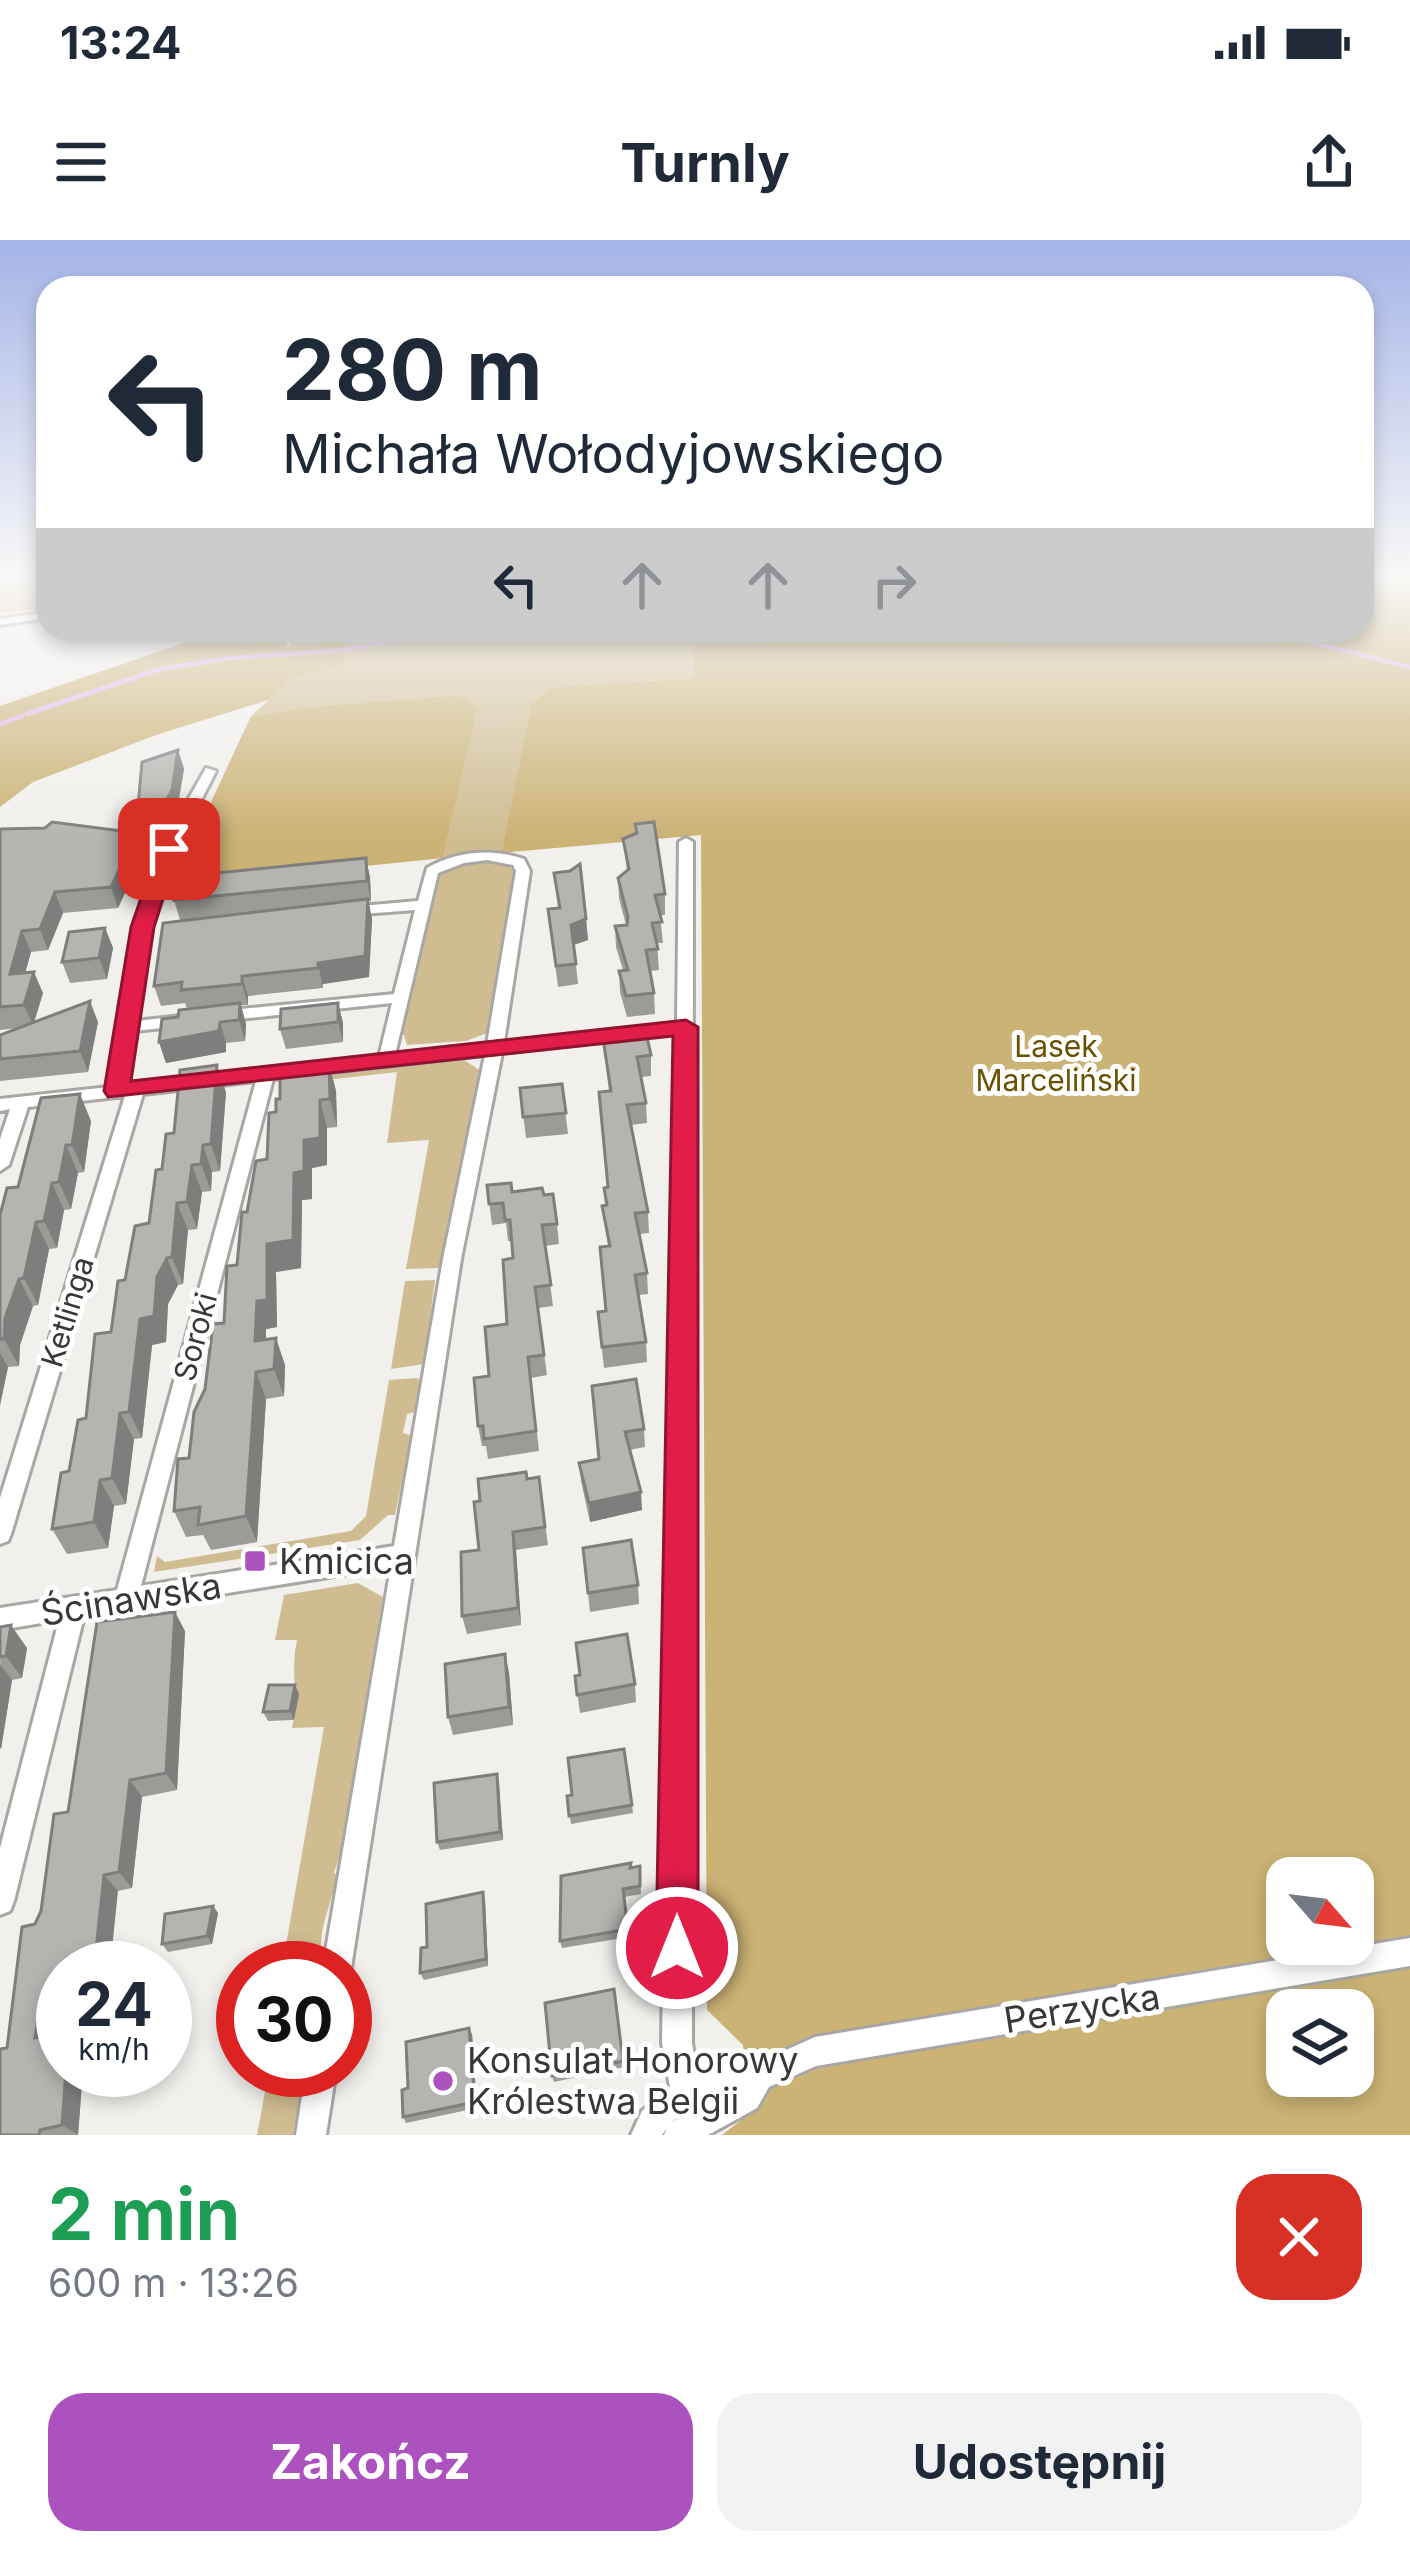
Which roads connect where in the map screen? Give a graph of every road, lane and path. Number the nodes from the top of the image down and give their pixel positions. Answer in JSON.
{"nodes":[{"id":1,"x":210,"y":772,"type":"dead end"},
{"id":2,"x":686,"y":842,"type":"dead end"},
{"id":3,"x":423,"y":898,"type":"junction"},
{"id":4,"x":338,"y":912,"type":"edge"},
{"id":5,"x":163,"y":931,"type":"edge"},
{"id":6,"x":141,"y":933,"type":"junction"},
{"id":7,"x":399,"y":998,"type":"junction"},
{"id":8,"x":127,"y":1027,"type":"junction"},
{"id":9,"x":686,"y":1027,"type":"junction"},
{"id":10,"x":495,"y":1047,"type":"junction"},
{"id":11,"x":386,"y":1060,"type":"junction"},
{"id":12,"x":266,"y":1074,"type":"junction"},
{"id":13,"x":127,"y":1090,"type":"junction"},
{"id":14,"x":21,"y":1102,"type":"junction"},
{"id":15,"x":0,"y":1105,"type":"edge"},
{"id":16,"x":0,"y":1165,"type":"edge"},
{"id":17,"x":0,"y":1534,"type":"edge"},
{"id":18,"x":404,"y":1555,"type":"junction"},
{"id":19,"x":126,"y":1600,"type":"junction"},
{"id":20,"x":74,"y":1608,"type":"junction"},
{"id":21,"x":0,"y":1619,"type":"edge"},
{"id":22,"x":0,"y":1901,"type":"edge"},
{"id":23,"x":341,"y":1941,"type":"edge"},
{"id":24,"x":1410,"y":1952,"type":"edge"},
{"id":25,"x":759,"y":2077,"type":"junction"},
{"id":26,"x":686,"y":2095,"type":"junction"},
{"id":27,"x":317,"y":2097,"type":"edge"},
{"id":28,"x":311,"y":2135,"type":"edge"},
{"id":29,"x":646,"y":2135,"type":"edge"},
{"id":30,"x":679,"y":2135,"type":"edge"}],
"edges":[{"from":1,"to":6,"type":"street","name":"Ketlinga"},
{"from":2,"to":9,"type":"street"},
{"from":3,"to":4,"type":"street"},
{"from":3,"to":7,"type":"street"},
{"from":3,"to":10,"type":"street"},
{"from":5,"to":6,"type":"street"},
{"from":6,"to":8,"type":"street","name":"Ketlinga"},
{"from":7,"to":8,"type":"street"},
{"from":7,"to":11,"type":"street"},
{"from":8,"to":13,"type":"street","name":"Ketlinga"},
{"from":9,"to":10,"type":"street"},
{"from":9,"to":26,"type":"street"},
{"from":10,"to":11,"type":"street"},
{"from":10,"to":18,"type":"street"},
{"from":11,"to":12,"type":"street"},
{"from":12,"to":13,"type":"street"},
{"from":12,"to":19,"type":"street","name":"Soroki"},
{"from":13,"to":14,"type":"street"},
{"from":13,"to":17,"type":"street","name":"Ketlinga"},
{"from":14,"to":15,"type":"street"},
{"from":14,"to":16,"type":"street"},
{"from":18,"to":19,"type":"street","name":"Ścinawska"},
{"from":18,"to":23,"type":"street"},
{"from":19,"to":20,"type":"street","name":"Ścinawska"},
{"from":20,"to":21,"type":"street","name":"Ścinawska"},
{"from":20,"to":22,"type":"street"},
{"from":24,"to":25,"type":"street","name":"Perzycka"},
{"from":25,"to":26,"type":"street"},
{"from":25,"to":30,"type":"street"},
{"from":26,"to":29,"type":"street"},
{"from":27,"to":28,"type":"street"}]}
